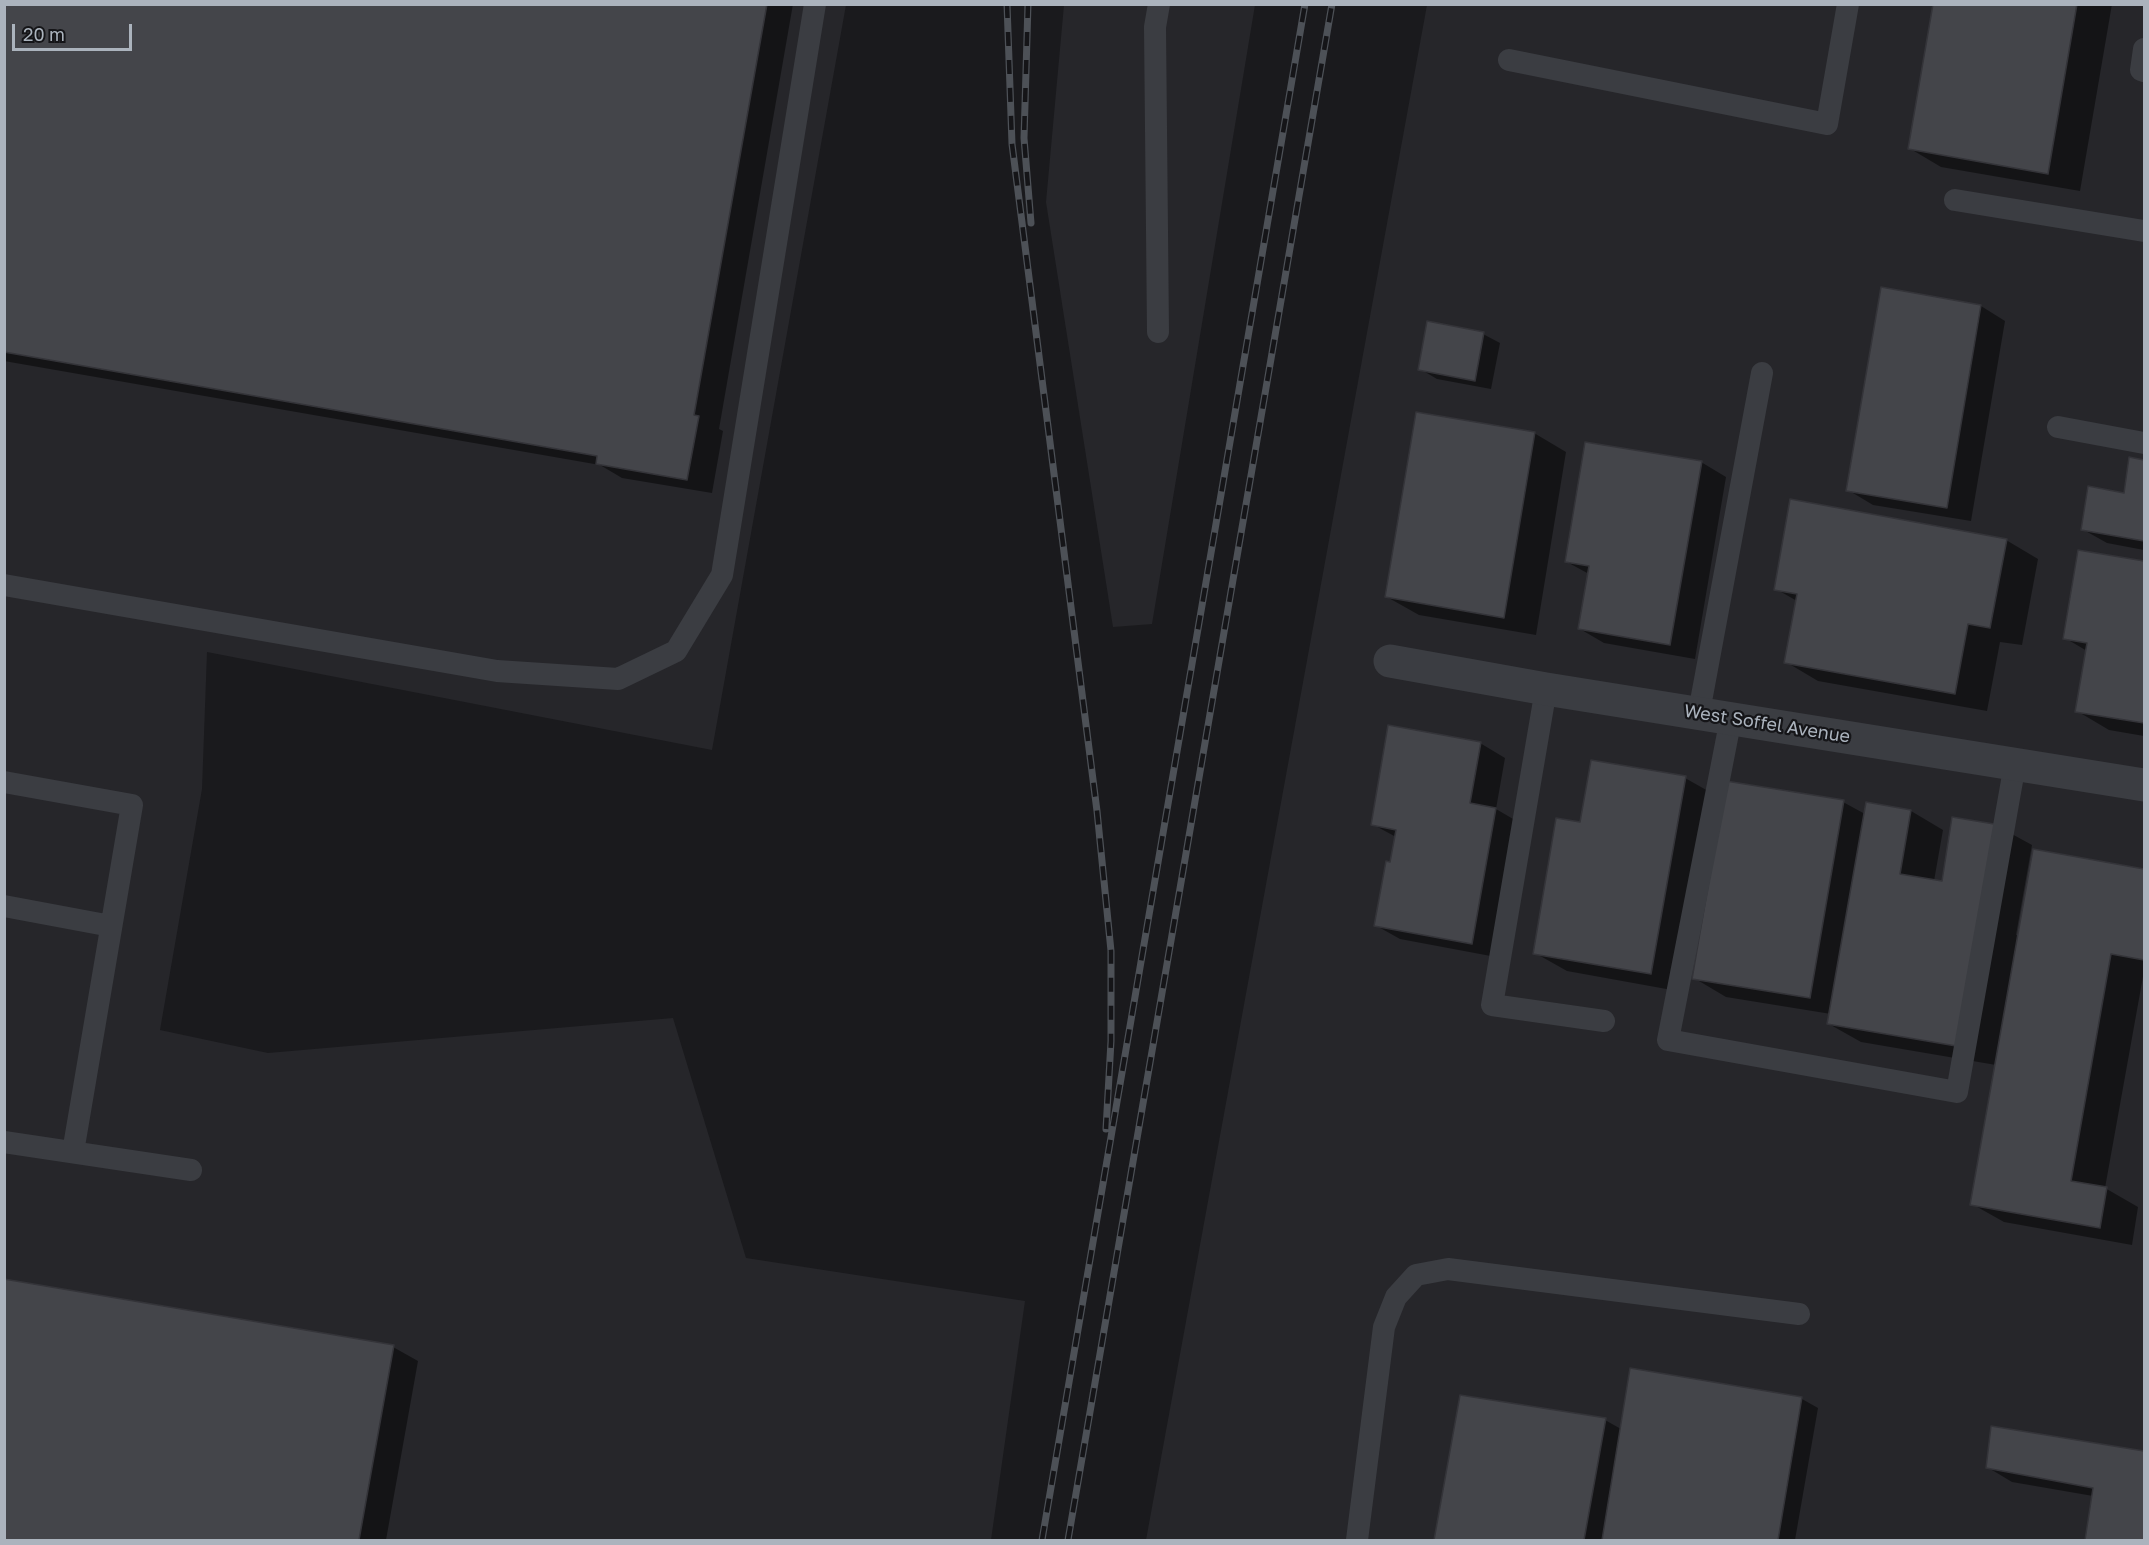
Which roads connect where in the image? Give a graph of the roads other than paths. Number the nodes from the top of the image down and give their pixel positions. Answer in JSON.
{"nodes":[{"id":1,"x":815,"y":4,"type":"edge"},
{"id":2,"x":1159,"y":4,"type":"edge"},
{"id":3,"x":1848,"y":4,"type":"edge"},
{"id":4,"x":2145,"y":49,"type":"edge"},
{"id":5,"x":1509,"y":60,"type":"dead end"},
{"id":6,"x":2145,"y":70,"type":"edge"},
{"id":7,"x":1955,"y":200,"type":"dead end"},
{"id":8,"x":2145,"y":231,"type":"edge"},
{"id":9,"x":1158,"y":332,"type":"dead end"},
{"id":10,"x":1762,"y":373,"type":"dead end"},
{"id":11,"x":2058,"y":427,"type":"dead end"},
{"id":12,"x":2145,"y":443,"type":"edge"},
{"id":13,"x":4,"y":585,"type":"edge"},
{"id":14,"x":1390,"y":661,"type":"dead end"},
{"id":15,"x":1546,"y":689,"type":"junction"},
{"id":16,"x":1699,"y":712,"type":"junction"},
{"id":17,"x":1731,"y":718,"type":"junction"},
{"id":18,"x":2015,"y":764,"type":"junction"},
{"id":19,"x":4,"y":782,"type":"edge"},
{"id":20,"x":2145,"y":785,"type":"edge"},
{"id":21,"x":4,"y":906,"type":"edge"},
{"id":22,"x":111,"y":926,"type":"junction"},
{"id":23,"x":1604,"y":1021,"type":"dead end"},
{"id":24,"x":4,"y":1142,"type":"edge"},
{"id":25,"x":73,"y":1152,"type":"junction"},
{"id":26,"x":190,"y":1170,"type":"dead end"},
{"id":27,"x":1799,"y":1314,"type":"dead end"},
{"id":28,"x":1357,"y":1540,"type":"edge"}],
"edges":[{"from":1,"to":13,"type":"lane"},
{"from":2,"to":9,"type":"lane"},
{"from":3,"to":5,"type":"lane"},
{"from":4,"to":6,"type":"lane"},
{"from":7,"to":8,"type":"lane"},
{"from":10,"to":16,"type":"lane"},
{"from":11,"to":12,"type":"lane"},
{"from":14,"to":15,"type":"street","name":"West Soffel Avenue"},
{"from":15,"to":16,"type":"street","name":"West Soffel Avenue"},
{"from":15,"to":23,"type":"lane"},
{"from":16,"to":17,"type":"street","name":"West Soffel Avenue"},
{"from":17,"to":18,"type":"street","name":"West Soffel Avenue"},
{"from":17,"to":18,"type":"lane"},
{"from":18,"to":20,"type":"street","name":"West Soffel Avenue"},
{"from":19,"to":22,"type":"lane"},
{"from":21,"to":22,"type":"lane"},
{"from":22,"to":25,"type":"lane"},
{"from":24,"to":25,"type":"lane"},
{"from":25,"to":26,"type":"lane"},
{"from":27,"to":28,"type":"lane"}]}
